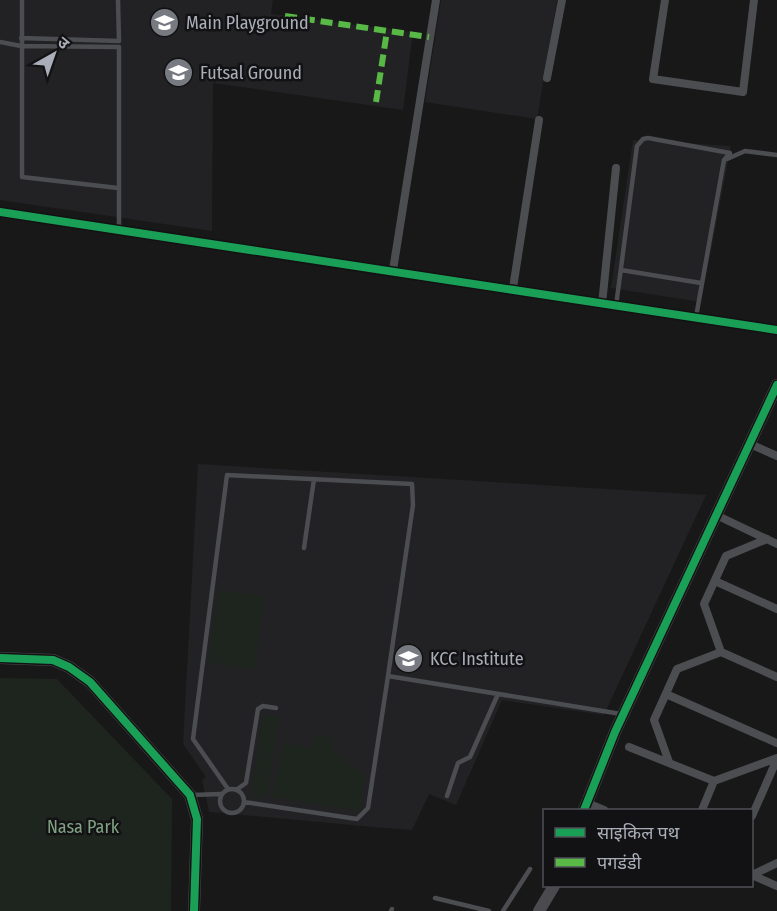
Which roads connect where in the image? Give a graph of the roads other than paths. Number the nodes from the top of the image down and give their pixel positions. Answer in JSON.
{"nodes":[{"id":1,"x":22,"y":0,"type":"edge"},
{"id":2,"x":118,"y":0,"type":"edge"},
{"id":3,"x":436,"y":0,"type":"edge"},
{"id":4,"x":562,"y":0,"type":"edge"},
{"id":5,"x":665,"y":0,"type":"edge"},
{"id":6,"x":754,"y":0,"type":"edge"},
{"id":7,"x":21,"y":38,"type":"junction"},
{"id":8,"x":0,"y":42,"type":"edge"},
{"id":9,"x":119,"y":44,"type":"junction"},
{"id":10,"x":21,"y":46,"type":"junction"},
{"id":11,"x":547,"y":78,"type":"dead end"},
{"id":12,"x":539,"y":120,"type":"dead end"},
{"id":13,"x":777,"y":155,"type":"edge"},
{"id":14,"x":724,"y":160,"type":"junction"},
{"id":15,"x":616,"y":168,"type":"dead end"},
{"id":16,"x":118,"y":188,"type":"junction"},
{"id":17,"x":0,"y":212,"type":"edge"},
{"id":18,"x":119,"y":232,"type":"junction"},
{"id":19,"x":393,"y":270,"type":"junction"},
{"id":20,"x":621,"y":270,"type":"junction"},
{"id":21,"x":701,"y":283,"type":"junction"},
{"id":22,"x":513,"y":288,"type":"junction"},
{"id":23,"x":602,"y":304,"type":"junction"},
{"id":24,"x":616,"y":306,"type":"junction"},
{"id":25,"x":696,"y":317,"type":"junction"},
{"id":26,"x":777,"y":330,"type":"edge"},
{"id":27,"x":777,"y":385,"type":"edge"},
{"id":28,"x":750,"y":444,"type":"junction"},
{"id":29,"x":777,"y":456,"type":"edge"},
{"id":30,"x":314,"y":479,"type":"junction"},
{"id":31,"x":716,"y":515,"type":"junction"},
{"id":32,"x":767,"y":539,"type":"junction"},
{"id":33,"x":777,"y":544,"type":"edge"},
{"id":34,"x":304,"y":548,"type":"dead end"},
{"id":35,"x":715,"y":581,"type":"junction"},
{"id":36,"x":777,"y":609,"type":"edge"},
{"id":37,"x":721,"y":652,"type":"junction"},
{"id":38,"x":0,"y":658,"type":"edge"},
{"id":39,"x":388,"y":676,"type":"junction"},
{"id":40,"x":777,"y":677,"type":"edge"},
{"id":41,"x":498,"y":694,"type":"junction"},
{"id":42,"x":666,"y":694,"type":"junction"},
{"id":43,"x":276,"y":708,"type":"dead end"},
{"id":44,"x":623,"y":714,"type":"junction"},
{"id":45,"x":777,"y":743,"type":"edge"},
{"id":46,"x":629,"y":747,"type":"dead end"},
{"id":47,"x":777,"y":759,"type":"edge"},
{"id":48,"x":669,"y":762,"type":"junction"},
{"id":49,"x":714,"y":781,"type":"junction"},
{"id":50,"x":228,"y":789,"type":"junction"},
{"id":51,"x":236,"y":790,"type":"junction"},
{"id":52,"x":222,"y":794,"type":"junction"},
{"id":53,"x":190,"y":795,"type":"junction"},
{"id":54,"x":447,"y":796,"type":"dead end"},
{"id":55,"x":244,"y":802,"type":"junction"},
{"id":56,"x":585,"y":807,"type":"edge"},
{"id":57,"x":702,"y":809,"type":"edge"},
{"id":58,"x":753,"y":814,"type":"edge"},
{"id":59,"x":777,"y":863,"type":"edge"},
{"id":60,"x":530,"y":869,"type":"dead end"},
{"id":61,"x":753,"y":875,"type":"edge"},
{"id":62,"x":753,"y":875,"type":"edge"},
{"id":63,"x":777,"y":886,"type":"edge"},
{"id":64,"x":553,"y":887,"type":"edge"},
{"id":65,"x":435,"y":898,"type":"dead end"},
{"id":66,"x":194,"y":911,"type":"edge"},
{"id":67,"x":489,"y":911,"type":"edge"},
{"id":68,"x":503,"y":911,"type":"edge"},
{"id":69,"x":539,"y":911,"type":"edge"}],
"edges":[{"from":1,"to":7,"type":"lane"},
{"from":2,"to":9,"type":"lane"},
{"from":3,"to":19,"type":"street"},
{"from":4,"to":11,"type":"street"},
{"from":5,"to":6,"type":"street"},
{"from":7,"to":9,"type":"lane"},
{"from":7,"to":10,"type":"lane"},
{"from":8,"to":10,"type":"lane"},
{"from":9,"to":10,"type":"lane"},
{"from":9,"to":16,"type":"lane"},
{"from":10,"to":16,"type":"lane"},
{"from":12,"to":22,"type":"street"},
{"from":13,"to":14,"type":"lane"},
{"from":14,"to":20,"type":"lane"},
{"from":14,"to":21,"type":"lane"},
{"from":15,"to":23,"type":"street"},
{"from":16,"to":18,"type":"lane"},
{"from":17,"to":18,"type":"street"},
{"from":18,"to":19,"type":"street"},
{"from":19,"to":22,"type":"street"},
{"from":20,"to":21,"type":"lane"},
{"from":20,"to":24,"type":"lane"},
{"from":21,"to":25,"type":"lane"},
{"from":22,"to":23,"type":"street"},
{"from":23,"to":24,"type":"street"},
{"from":24,"to":25,"type":"street"},
{"from":25,"to":26,"type":"street"},
{"from":27,"to":28,"type":"street"},
{"from":28,"to":29,"type":"street"},
{"from":28,"to":31,"type":"street"},
{"from":30,"to":34,"type":"lane"},
{"from":30,"to":39,"type":"lane"},
{"from":30,"to":50,"type":"lane"},
{"from":31,"to":32,"type":"street"},
{"from":31,"to":44,"type":"street"},
{"from":32,"to":33,"type":"street"},
{"from":32,"to":35,"type":"street"},
{"from":35,"to":36,"type":"street"},
{"from":35,"to":37,"type":"street"},
{"from":37,"to":40,"type":"street"},
{"from":37,"to":42,"type":"street"},
{"from":38,"to":53,"type":"street"},
{"from":39,"to":41,"type":"lane"},
{"from":39,"to":55,"type":"lane"},
{"from":41,"to":44,"type":"lane"},
{"from":41,"to":54,"type":"lane"},
{"from":42,"to":45,"type":"street"},
{"from":42,"to":48,"type":"street"},
{"from":43,"to":51,"type":"lane"},
{"from":44,"to":56,"type":"street"},
{"from":46,"to":48,"type":"street"},
{"from":47,"to":49,"type":"street"},
{"from":47,"to":58,"type":"street"},
{"from":48,"to":49,"type":"street"},
{"from":49,"to":57,"type":"street"},
{"from":50,"to":51,"type":"lane"},
{"from":50,"to":52,"type":"lane"},
{"from":51,"to":55,"type":"lane"},
{"from":52,"to":53,"type":"lane"},
{"from":52,"to":55,"type":"lane"},
{"from":53,"to":66,"type":"street"},
{"from":59,"to":61,"type":"street"},
{"from":60,"to":68,"type":"lane"},
{"from":62,"to":63,"type":"street"},
{"from":64,"to":69,"type":"street"},
{"from":65,"to":67,"type":"lane"}]}
